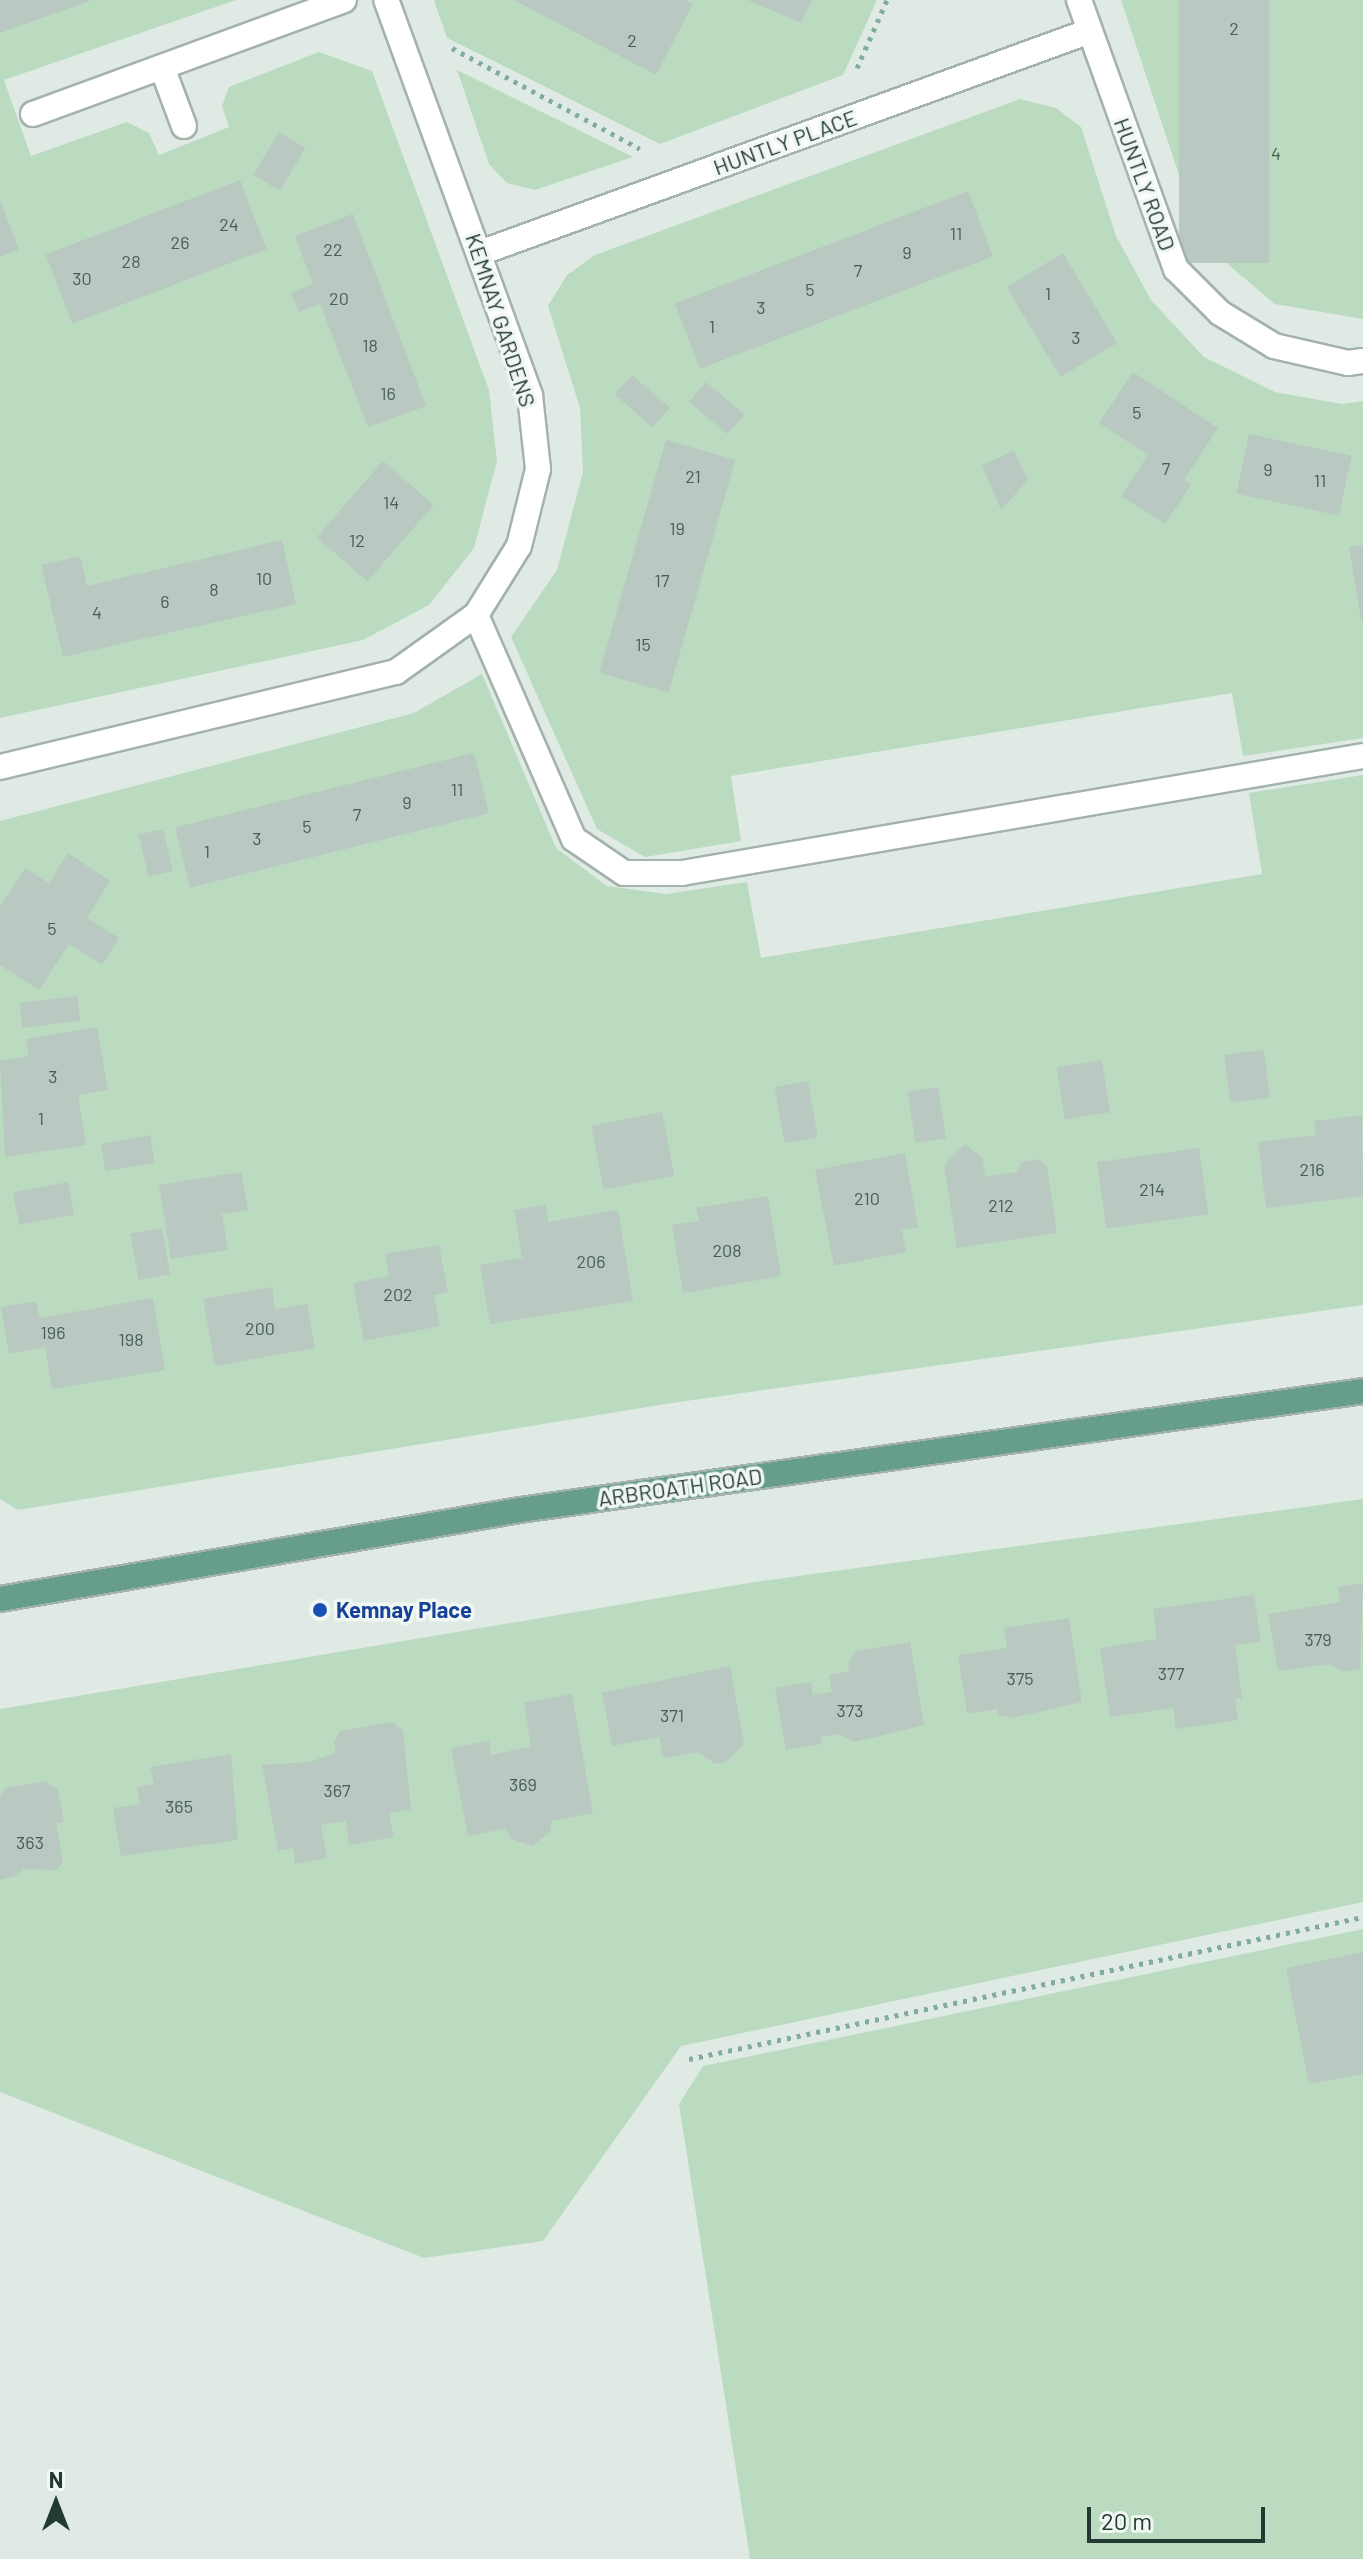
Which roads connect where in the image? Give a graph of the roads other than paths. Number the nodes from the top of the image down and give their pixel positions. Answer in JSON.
{"nodes":[{"id":1,"x":344,"y":0,"type":"edge"},
{"id":2,"x":386,"y":0,"type":"edge"},
{"id":3,"x":1079,"y":0,"type":"edge"},
{"id":4,"x":1090,"y":31,"type":"junction"},
{"id":5,"x":162,"y":67,"type":"junction"},
{"id":6,"x":33,"y":114,"type":"dead end"},
{"id":7,"x":184,"y":126,"type":"dead end"},
{"id":8,"x":480,"y":253,"type":"junction"},
{"id":9,"x":1363,"y":361,"type":"edge"},
{"id":10,"x":476,"y":615,"type":"junction"},
{"id":11,"x":1363,"y":756,"type":"edge"},
{"id":12,"x":0,"y":767,"type":"edge"},
{"id":13,"x":1363,"y":1391,"type":"edge"},
{"id":14,"x":0,"y":1599,"type":"edge"}],
"edges":[{"from":1,"to":5,"type":"street"},
{"from":2,"to":8,"type":"street","name":"KEMNAY GARDENS"},
{"from":3,"to":4,"type":"street","name":"HUNTLY ROAD"},
{"from":4,"to":8,"type":"street","name":"HUNTLY PLACE"},
{"from":4,"to":9,"type":"street","name":"HUNTLY ROAD"},
{"from":5,"to":6,"type":"street"},
{"from":5,"to":7,"type":"street"},
{"from":8,"to":10,"type":"street","name":"KEMNAY GARDENS"},
{"from":10,"to":11,"type":"street"},
{"from":10,"to":12,"type":"street","name":"KEMNAY GARDENS"},
{"from":13,"to":14,"type":"main road","name":"ARBROATH ROAD"}]}
